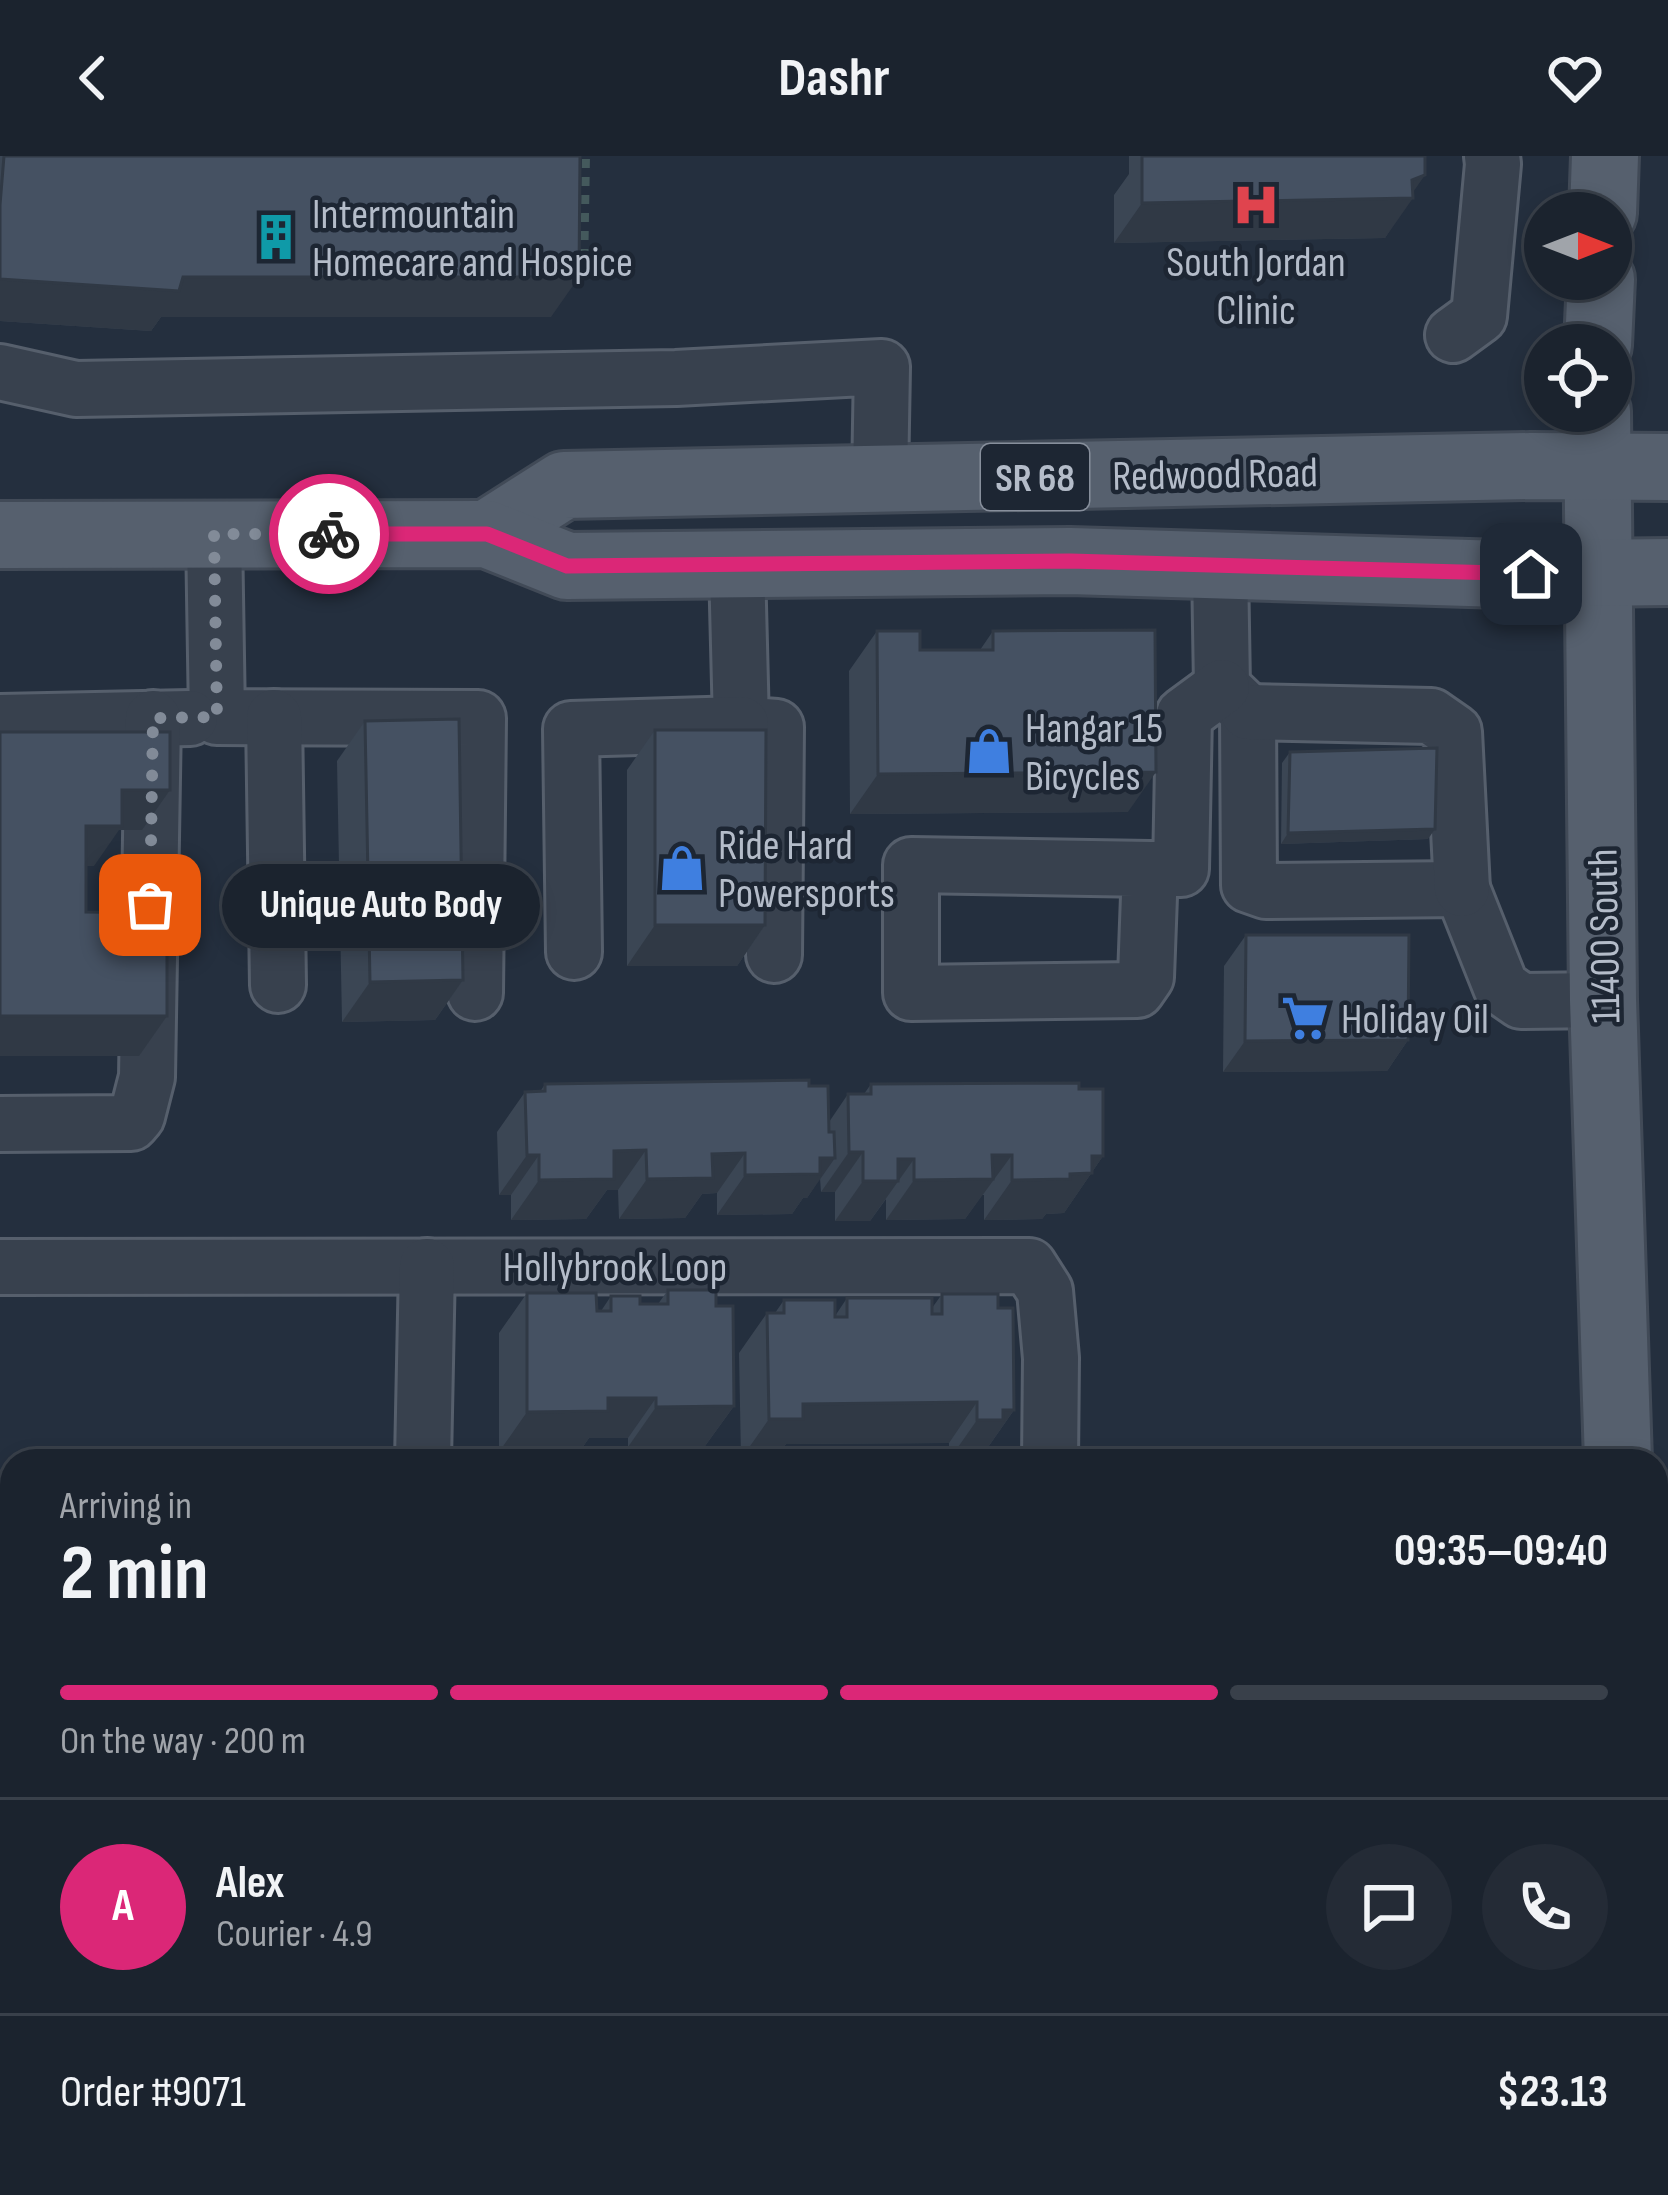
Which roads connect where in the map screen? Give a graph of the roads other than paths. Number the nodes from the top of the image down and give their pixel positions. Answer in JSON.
{"nodes":[{"id":1,"x":1492,"y":156,"type":"edge"},
{"id":2,"x":1605,"y":156,"type":"edge"},
{"id":3,"x":1604,"y":192,"type":"edge"},
{"id":4,"x":1453,"y":335,"type":"dead end"},
{"id":5,"x":0,"y":372,"type":"edge"},
{"id":6,"x":1597,"y":439,"type":"edge"},
{"id":7,"x":1668,"y":467,"type":"edge"},
{"id":8,"x":880,"y":480,"type":"junction"},
{"id":9,"x":214,"y":534,"type":"junction"},
{"id":10,"x":487,"y":534,"type":"junction"},
{"id":11,"x":0,"y":535,"type":"edge"},
{"id":12,"x":737,"y":566,"type":"junction"},
{"id":13,"x":1220,"y":566,"type":"junction"},
{"id":14,"x":1668,"y":572,"type":"edge"},
{"id":15,"x":1599,"y":573,"type":"junction"},
{"id":16,"x":1235,"y":700,"type":"junction"},
{"id":17,"x":217,"y":717,"type":"junction"},
{"id":18,"x":274,"y":717,"type":"junction"},
{"id":19,"x":153,"y":718,"type":"junction"},
{"id":20,"x":0,"y":722,"type":"edge"},
{"id":21,"x":741,"y":724,"type":"junction"},
{"id":22,"x":1150,"y":869,"type":"junction"},
{"id":23,"x":1462,"y":890,"type":"junction"},
{"id":24,"x":574,"y":952,"type":"dead end"},
{"id":25,"x":774,"y":955,"type":"dead end"},
{"id":26,"x":278,"y":985,"type":"dead end"},
{"id":27,"x":475,"y":993,"type":"dead end"},
{"id":28,"x":1604,"y":1000,"type":"junction"},
{"id":29,"x":0,"y":1124,"type":"edge"},
{"id":30,"x":427,"y":1266,"type":"junction"},
{"id":31,"x":0,"y":1267,"type":"edge"},
{"id":32,"x":424,"y":1449,"type":"edge"},
{"id":33,"x":1050,"y":1449,"type":"edge"},
{"id":34,"x":1618,"y":1449,"type":"edge"}],
"edges":[{"from":1,"to":4,"type":"street"},
{"from":2,"to":3,"type":"main road"},
{"from":5,"to":8,"type":"street"},
{"from":6,"to":7,"type":"main road","name":"Redwood Road","number":"SR 68"},
{"from":6,"to":8,"type":"main road","name":"Redwood Road","number":"SR 68"},
{"from":6,"to":15,"type":"main road","name":"11400 South"},
{"from":8,"to":10,"type":"main road","name":"Redwood Road","number":"SR 68"},
{"from":9,"to":10,"type":"main road","name":"Redwood Road","number":"SR 68"},
{"from":9,"to":11,"type":"main road","name":"Redwood Road","number":"SR 68"},
{"from":9,"to":17,"type":"street"},
{"from":10,"to":12,"type":"main road","name":"Redwood Road","number":"SR 68"},
{"from":12,"to":13,"type":"main road","name":"Redwood Road","number":"SR 68"},
{"from":12,"to":21,"type":"street"},
{"from":13,"to":15,"type":"main road","name":"Redwood Road","number":"SR 68"},
{"from":13,"to":16,"type":"street"},
{"from":14,"to":15,"type":"main road","name":"Redwood Road","number":"SR 68"},
{"from":15,"to":28,"type":"main road","name":"11400 South"},
{"from":16,"to":22,"type":"street"},
{"from":16,"to":23,"type":"street"},
{"from":16,"to":23,"type":"street"},
{"from":17,"to":18,"type":"street"},
{"from":17,"to":19,"type":"street"},
{"from":18,"to":26,"type":"street"},
{"from":18,"to":27,"type":"street"},
{"from":19,"to":20,"type":"street"},
{"from":19,"to":29,"type":"street"},
{"from":21,"to":24,"type":"street"},
{"from":21,"to":25,"type":"street"},
{"from":22,"to":22,"type":"street"},
{"from":23,"to":28,"type":"street"},
{"from":28,"to":34,"type":"main road","name":"11400 South"},
{"from":30,"to":31,"type":"street","name":"Hollybrook Loop"},
{"from":30,"to":32,"type":"street"},
{"from":30,"to":33,"type":"street","name":"Hollybrook Loop"}]}
